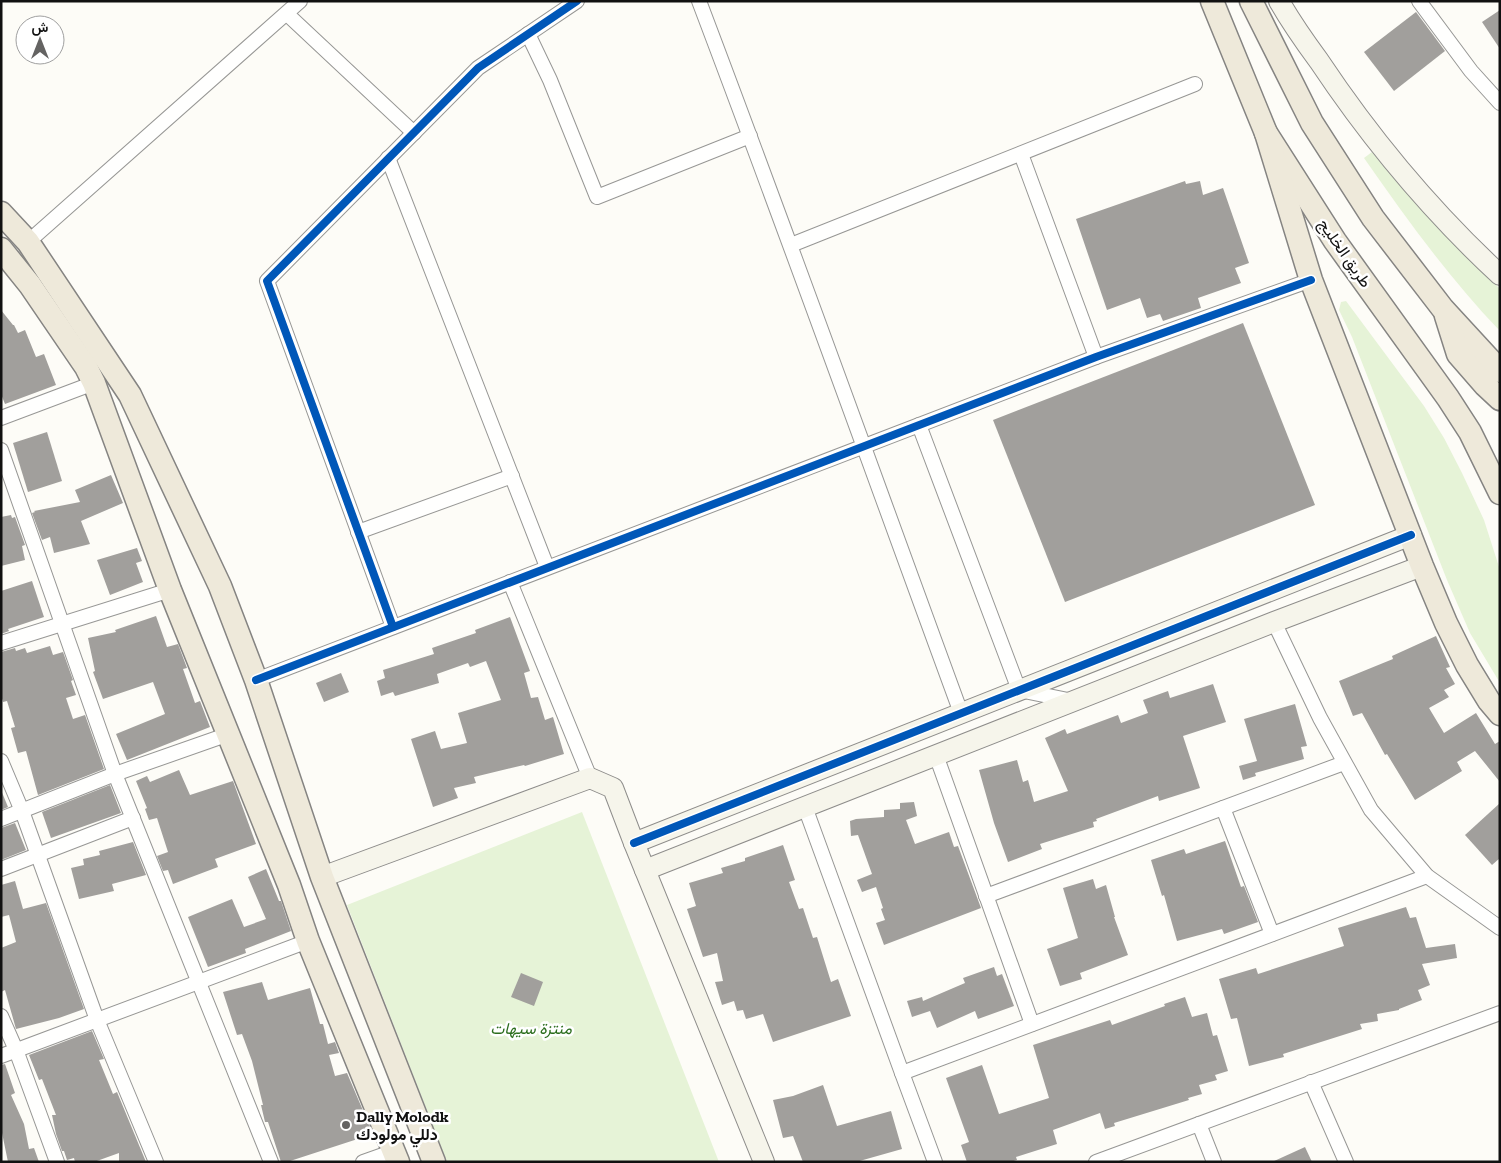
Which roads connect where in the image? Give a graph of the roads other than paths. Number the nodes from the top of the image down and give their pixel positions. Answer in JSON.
{"nodes":[{"id":1,"x":300,"y":1,"type":"edge"},
{"id":2,"x":577,"y":1,"type":"edge"},
{"id":3,"x":700,"y":1,"type":"edge"},
{"id":4,"x":1212,"y":1,"type":"edge"},
{"id":5,"x":1250,"y":1,"type":"edge"},
{"id":6,"x":1279,"y":1,"type":"edge"},
{"id":7,"x":1419,"y":1,"type":"edge"},
{"id":8,"x":287,"y":14,"type":"junction"},
{"id":9,"x":528,"y":34,"type":"junction"},
{"id":10,"x":1195,"y":84,"type":"dead end"},
{"id":11,"x":1500,"y":103,"type":"edge"},
{"id":12,"x":414,"y":132,"type":"junction"},
{"id":13,"x":1266,"y":133,"type":"junction"},
{"id":14,"x":750,"y":136,"type":"junction"},
{"id":15,"x":1021,"y":154,"type":"junction"},
{"id":16,"x":388,"y":158,"type":"junction"},
{"id":17,"x":1,"y":214,"type":"edge"},
{"id":18,"x":28,"y":242,"type":"junction"},
{"id":19,"x":792,"y":245,"type":"junction"},
{"id":20,"x":1,"y":249,"type":"edge"},
{"id":21,"x":1500,"y":275,"type":"edge"},
{"id":22,"x":1311,"y":280,"type":"junction"},
{"id":23,"x":1443,"y":309,"type":"junction"},
{"id":24,"x":1404,"y":335,"type":"junction"},
{"id":25,"x":1096,"y":357,"type":"junction"},
{"id":26,"x":1500,"y":371,"type":"edge"},
{"id":27,"x":94,"y":383,"type":"junction"},
{"id":28,"x":1500,"y":399,"type":"edge"},
{"id":29,"x":1,"y":418,"type":"edge"},
{"id":30,"x":919,"y":425,"type":"junction"},
{"id":31,"x":863,"y":446,"type":"junction"},
{"id":32,"x":1,"y":450,"type":"edge"},
{"id":33,"x":1500,"y":454,"type":"edge"},
{"id":34,"x":512,"y":476,"type":"junction"},
{"id":35,"x":1500,"y":493,"type":"edge"},
{"id":36,"x":358,"y":532,"type":"junction"},
{"id":37,"x":1410,"y":535,"type":"junction"},
{"id":38,"x":1422,"y":566,"type":"junction"},
{"id":39,"x":547,"y":567,"type":"junction"},
{"id":40,"x":510,"y":582,"type":"junction"},
{"id":41,"x":170,"y":590,"type":"junction"},
{"id":42,"x":1274,"y":622,"type":"junction"},
{"id":43,"x":63,"y":623,"type":"junction"},
{"id":44,"x":392,"y":627,"type":"junction"},
{"id":45,"x":1,"y":643,"type":"edge"},
{"id":46,"x":256,"y":680,"type":"junction"},
{"id":47,"x":1019,"y":690,"type":"junction"},
{"id":48,"x":1074,"y":701,"type":"junction"},
{"id":49,"x":961,"y":713,"type":"junction"},
{"id":50,"x":1500,"y":714,"type":"edge"},
{"id":51,"x":229,"y":734,"type":"junction"},
{"id":52,"x":936,"y":755,"type":"junction"},
{"id":53,"x":1,"y":761,"type":"edge"},
{"id":54,"x":1344,"y":763,"type":"junction"},
{"id":55,"x":115,"y":774,"type":"junction"},
{"id":56,"x":590,"y":778,"type":"junction"},
{"id":57,"x":805,"y":807,"type":"junction"},
{"id":58,"x":1223,"y":808,"type":"junction"},
{"id":59,"x":22,"y":811,"type":"junction"},
{"id":60,"x":133,"y":818,"type":"junction"},
{"id":61,"x":1,"y":819,"type":"edge"},
{"id":62,"x":634,"y":843,"type":"junction"},
{"id":63,"x":38,"y":855,"type":"junction"},
{"id":64,"x":1,"y":869,"type":"edge"},
{"id":65,"x":645,"y":870,"type":"junction"},
{"id":66,"x":1426,"y":876,"type":"junction"},
{"id":67,"x":322,"y":877,"type":"junction"},
{"id":68,"x":986,"y":896,"type":"junction"},
{"id":69,"x":1500,"y":928,"type":"edge"},
{"id":70,"x":1272,"y":934,"type":"junction"},
{"id":71,"x":308,"y":941,"type":"junction"},
{"id":72,"x":198,"y":982,"type":"junction"},
{"id":73,"x":1500,"y":1013,"type":"edge"},
{"id":74,"x":1,"y":1016,"type":"edge"},
{"id":75,"x":97,"y":1020,"type":"junction"},
{"id":76,"x":1032,"y":1024,"type":"junction"},
{"id":77,"x":16,"y":1050,"type":"junction"},
{"id":78,"x":1,"y":1056,"type":"edge"},
{"id":79,"x":902,"y":1074,"type":"junction"},
{"id":80,"x":1311,"y":1082,"type":"junction"},
{"id":81,"x":1199,"y":1124,"type":"junction"},
{"id":82,"x":396,"y":1156,"type":"edge"},
{"id":83,"x":57,"y":1162,"type":"edge"},
{"id":84,"x":156,"y":1162,"type":"edge"},
{"id":85,"x":271,"y":1162,"type":"edge"},
{"id":86,"x":364,"y":1162,"type":"edge"},
{"id":87,"x":434,"y":1162,"type":"edge"},
{"id":88,"x":764,"y":1162,"type":"edge"},
{"id":89,"x":935,"y":1162,"type":"edge"},
{"id":90,"x":1096,"y":1162,"type":"edge"},
{"id":91,"x":1214,"y":1162,"type":"edge"},
{"id":92,"x":1346,"y":1162,"type":"edge"}],
"edges":[{"from":1,"to":8,"type":"street"},
{"from":2,"to":9,"type":"street"},
{"from":3,"to":14,"type":"street"},
{"from":4,"to":13,"type":"main road","name":"طريق الخليج"},
{"from":5,"to":23,"type":"main road"},
{"from":6,"to":21,"type":"street"},
{"from":7,"to":11,"type":"street"},
{"from":8,"to":12,"type":"street"},
{"from":8,"to":18,"type":"street"},
{"from":9,"to":12,"type":"street"},
{"from":9,"to":14,"type":"street"},
{"from":10,"to":15,"type":"street"},
{"from":12,"to":16,"type":"street"},
{"from":13,"to":22,"type":"main road"},
{"from":13,"to":24,"type":"main road","name":"طريق الخليج"},
{"from":14,"to":19,"type":"street"},
{"from":15,"to":19,"type":"street"},
{"from":15,"to":25,"type":"street"},
{"from":16,"to":34,"type":"street"},
{"from":16,"to":36,"type":"street"},
{"from":17,"to":18,"type":"main road"},
{"from":18,"to":46,"type":"main road"},
{"from":19,"to":31,"type":"street"},
{"from":20,"to":27,"type":"main road"},
{"from":22,"to":25,"type":"street"},
{"from":22,"to":37,"type":"main road"},
{"from":23,"to":26,"type":"main road"},
{"from":23,"to":28,"type":"main road"},
{"from":24,"to":33,"type":"main road"},
{"from":24,"to":35,"type":"main road","name":"طريق الخليج"},
{"from":25,"to":30,"type":"street"},
{"from":27,"to":29,"type":"street"},
{"from":27,"to":41,"type":"main road"},
{"from":30,"to":31,"type":"street"},
{"from":30,"to":47,"type":"street"},
{"from":31,"to":39,"type":"street"},
{"from":31,"to":49,"type":"street"},
{"from":32,"to":43,"type":"street"},
{"from":34,"to":36,"type":"street"},
{"from":34,"to":39,"type":"street"},
{"from":36,"to":44,"type":"street"},
{"from":37,"to":38,"type":"main road"},
{"from":37,"to":47,"type":"street"},
{"from":38,"to":42,"type":"street"},
{"from":38,"to":50,"type":"main road"},
{"from":39,"to":40,"type":"street"},
{"from":40,"to":44,"type":"street"},
{"from":40,"to":56,"type":"street"},
{"from":41,"to":43,"type":"street"},
{"from":41,"to":51,"type":"main road"},
{"from":42,"to":48,"type":"street"},
{"from":42,"to":54,"type":"street"},
{"from":43,"to":45,"type":"street"},
{"from":43,"to":55,"type":"street"},
{"from":44,"to":46,"type":"street"},
{"from":46,"to":67,"type":"main road"},
{"from":47,"to":48,"type":"street"},
{"from":47,"to":49,"type":"street"},
{"from":48,"to":52,"type":"street"},
{"from":49,"to":62,"type":"street"},
{"from":51,"to":55,"type":"street"},
{"from":51,"to":71,"type":"main road"},
{"from":52,"to":57,"type":"street"},
{"from":52,"to":68,"type":"street"},
{"from":53,"to":59,"type":"street"},
{"from":54,"to":58,"type":"street"},
{"from":54,"to":66,"type":"street"},
{"from":55,"to":59,"type":"street"},
{"from":55,"to":60,"type":"street"},
{"from":56,"to":62,"type":"street"},
{"from":56,"to":67,"type":"street"},
{"from":57,"to":65,"type":"street"},
{"from":57,"to":79,"type":"street"},
{"from":58,"to":68,"type":"street"},
{"from":58,"to":70,"type":"street"},
{"from":59,"to":61,"type":"street"},
{"from":59,"to":63,"type":"street"},
{"from":60,"to":63,"type":"street"},
{"from":60,"to":72,"type":"street"},
{"from":62,"to":65,"type":"street"},
{"from":63,"to":64,"type":"street"},
{"from":63,"to":75,"type":"street"},
{"from":65,"to":88,"type":"street"},
{"from":66,"to":69,"type":"street"},
{"from":66,"to":70,"type":"street"},
{"from":67,"to":87,"type":"main road"},
{"from":68,"to":76,"type":"street"},
{"from":70,"to":76,"type":"street"},
{"from":71,"to":72,"type":"street"},
{"from":71,"to":82,"type":"main road"},
{"from":72,"to":75,"type":"street"},
{"from":72,"to":85,"type":"street"},
{"from":73,"to":80,"type":"street"},
{"from":74,"to":77,"type":"street"},
{"from":75,"to":77,"type":"street"},
{"from":75,"to":84,"type":"street"},
{"from":76,"to":79,"type":"street"},
{"from":77,"to":78,"type":"street"},
{"from":77,"to":83,"type":"street"},
{"from":79,"to":89,"type":"street"},
{"from":80,"to":81,"type":"street"},
{"from":80,"to":92,"type":"street"},
{"from":81,"to":90,"type":"street"},
{"from":81,"to":91,"type":"street"},
{"from":82,"to":86,"type":"street"}]}
